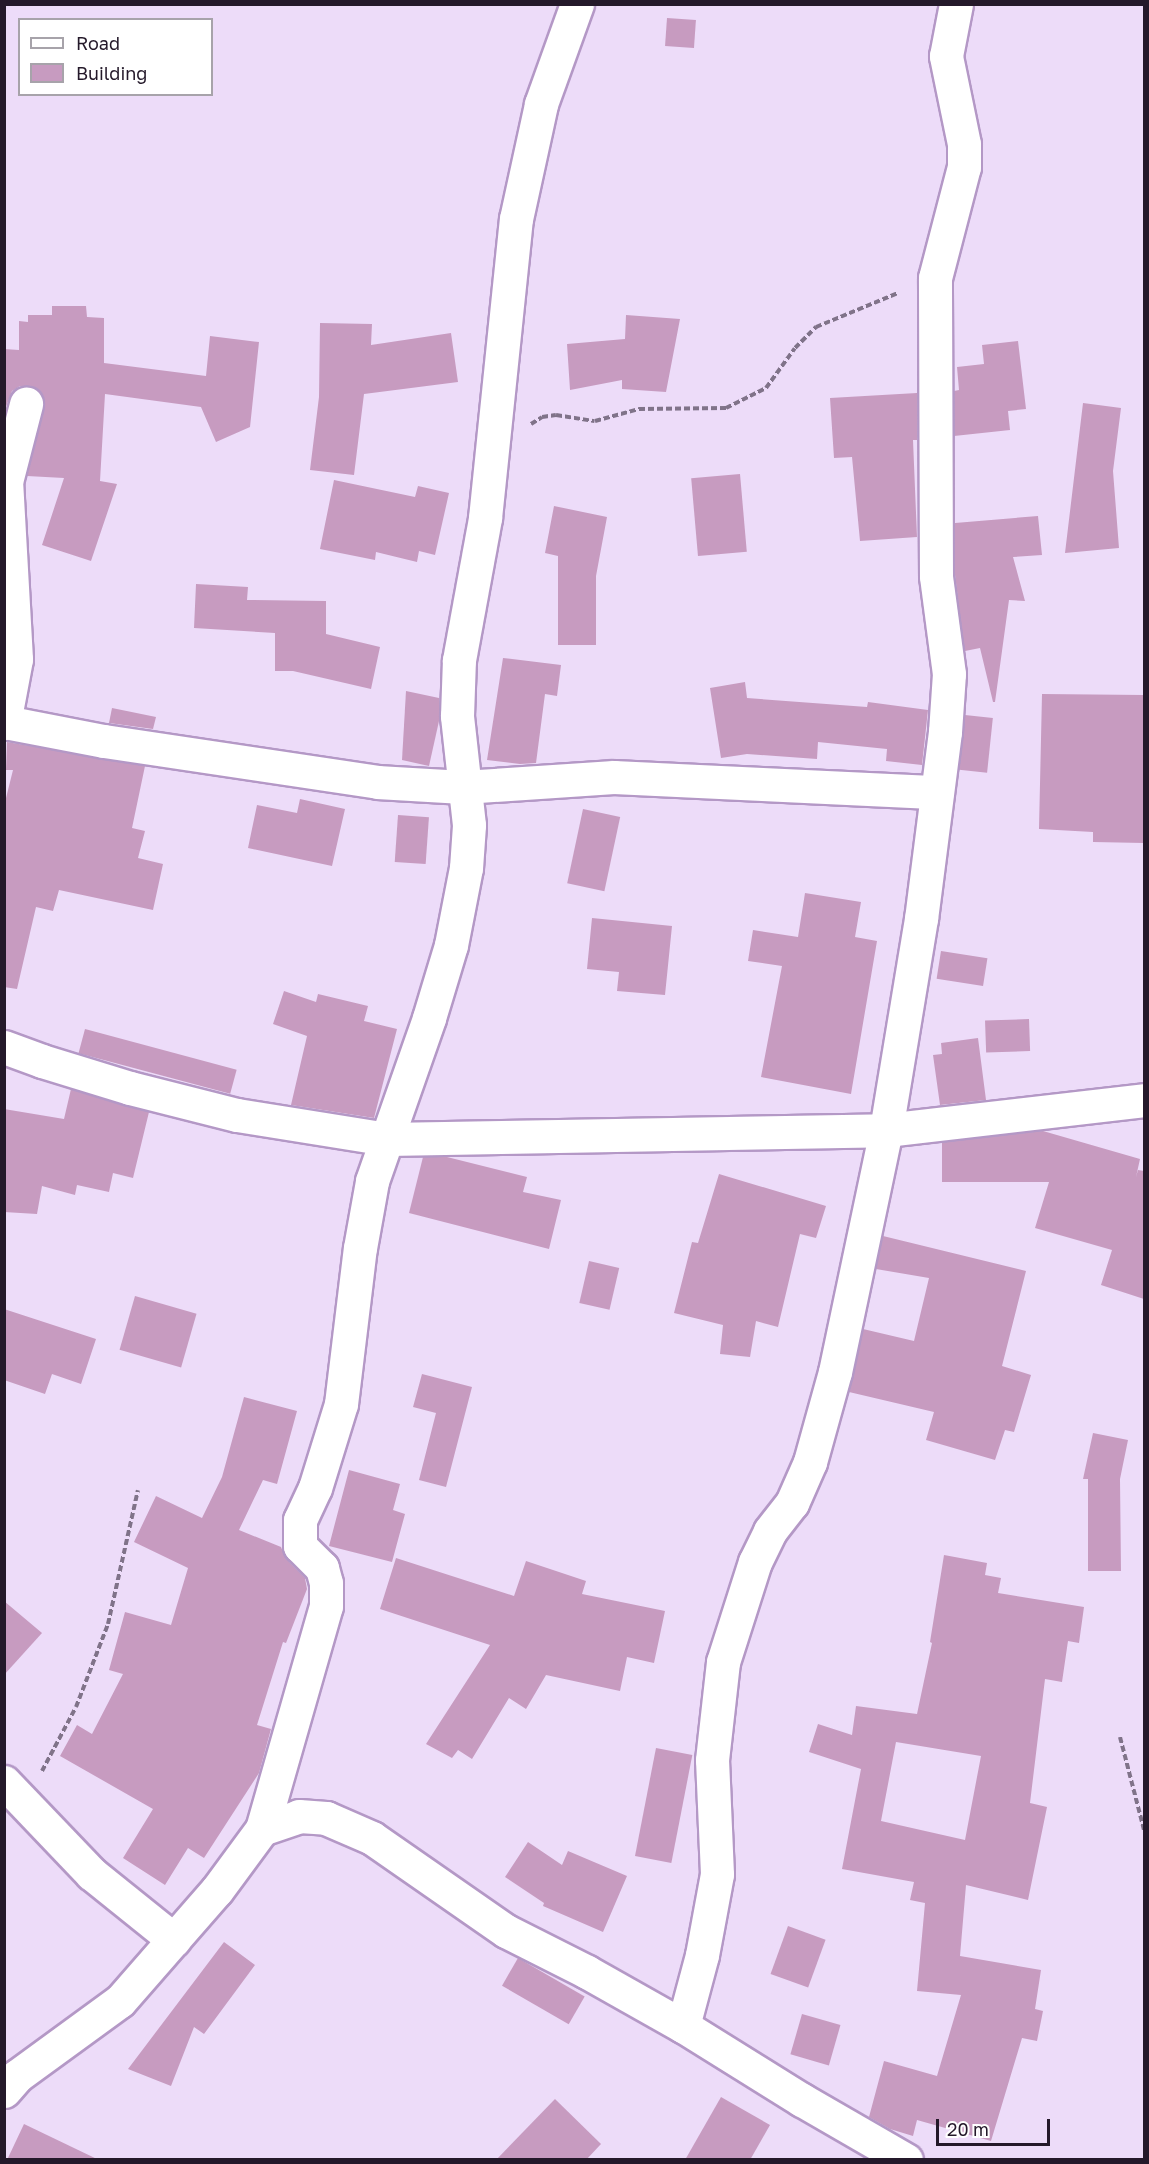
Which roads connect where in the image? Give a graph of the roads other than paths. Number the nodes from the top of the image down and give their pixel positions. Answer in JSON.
{"nodes":[{"id":1,"x":577,"y":4,"type":"edge"},
{"id":2,"x":956,"y":4,"type":"edge"},
{"id":3,"x":26,"y":404,"type":"dead end"},
{"id":4,"x":5,"y":722,"type":"edge"},
{"id":5,"x":463,"y":788,"type":"junction"},
{"id":6,"x":937,"y":792,"type":"junction"},
{"id":7,"x":4,"y":1047,"type":"edge"},
{"id":8,"x":1144,"y":1100,"type":"edge"},
{"id":9,"x":886,"y":1130,"type":"junction"},
{"id":10,"x":387,"y":1139,"type":"junction"},
{"id":11,"x":14,"y":1791,"type":"edge"},
{"id":12,"x":262,"y":1829,"type":"junction"},
{"id":13,"x":174,"y":1940,"type":"junction"},
{"id":14,"x":683,"y":2026,"type":"junction"},
{"id":15,"x":4,"y":2091,"type":"edge"},
{"id":16,"x":906,"y":2160,"type":"edge"}],
"edges":[{"from":1,"to":5,"type":"street"},
{"from":2,"to":6,"type":"street"},
{"from":3,"to":4,"type":"street"},
{"from":4,"to":5,"type":"street"},
{"from":5,"to":6,"type":"street"},
{"from":5,"to":10,"type":"street"},
{"from":6,"to":9,"type":"street"},
{"from":7,"to":10,"type":"street"},
{"from":8,"to":9,"type":"street"},
{"from":9,"to":10,"type":"street"},
{"from":9,"to":14,"type":"street"},
{"from":10,"to":12,"type":"street"},
{"from":11,"to":13,"type":"street"},
{"from":12,"to":13,"type":"street"},
{"from":12,"to":14,"type":"street"},
{"from":13,"to":15,"type":"street"},
{"from":14,"to":16,"type":"street"}]}
